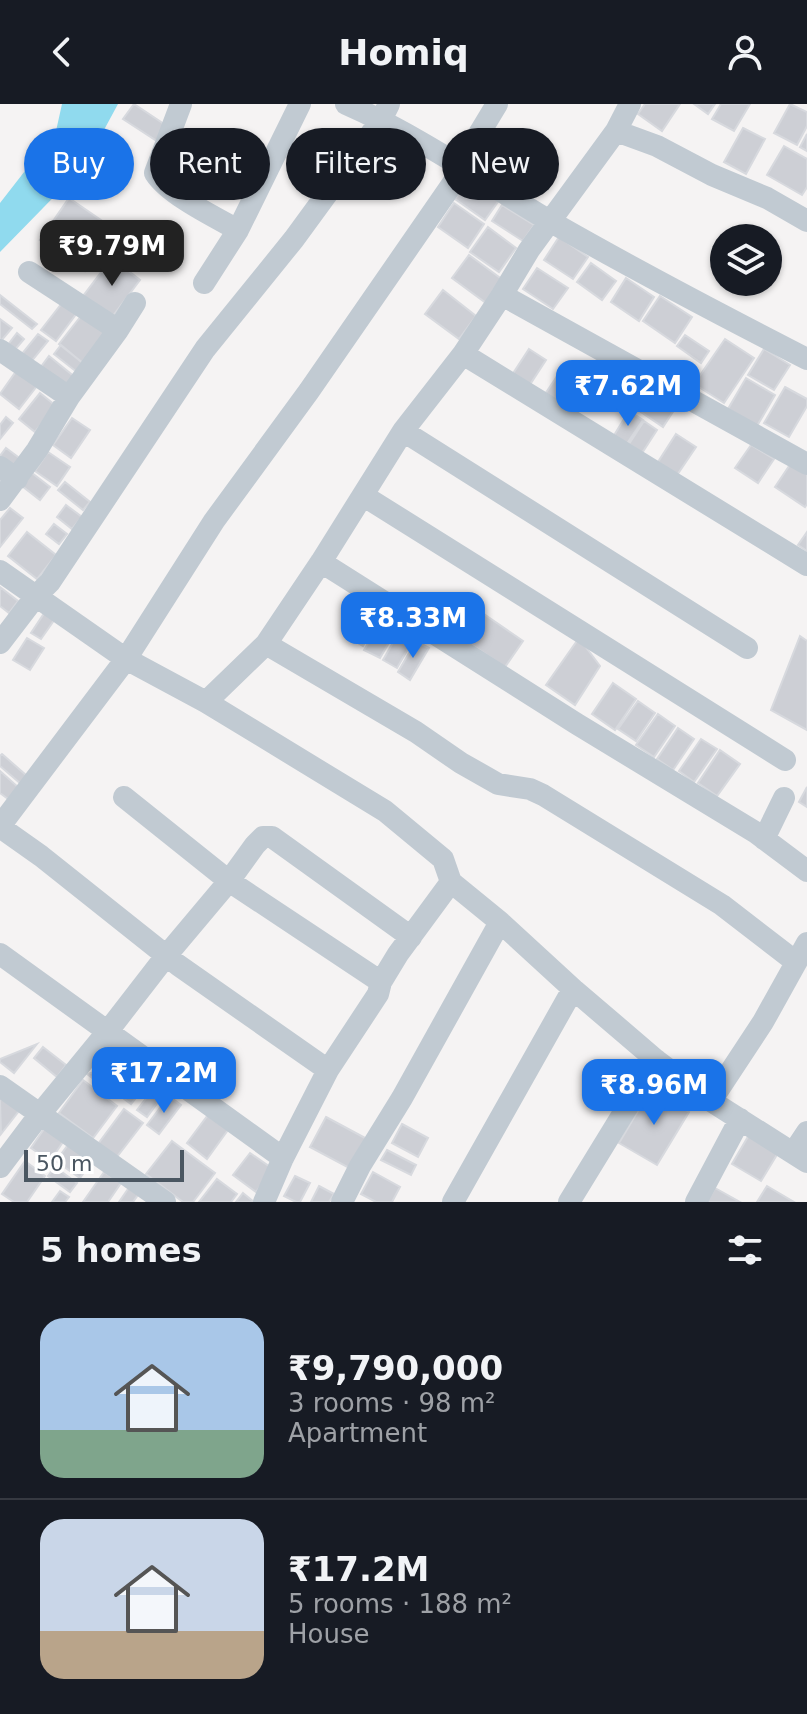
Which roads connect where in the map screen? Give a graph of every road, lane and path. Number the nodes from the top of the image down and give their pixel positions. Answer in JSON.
{"nodes":[{"id":1,"x":181,"y":104,"type":"edge"},
{"id":2,"x":300,"y":104,"type":"edge"},
{"id":3,"x":346,"y":104,"type":"edge"},
{"id":4,"x":497,"y":104,"type":"edge"},
{"id":5,"x":630,"y":104,"type":"edge"},
{"id":6,"x":385,"y":112,"type":"edge"},
{"id":7,"x":483,"y":128,"type":"edge"},
{"id":8,"x":616,"y":131,"type":"junction"},
{"id":9,"x":442,"y":152,"type":"edge"},
{"id":10,"x":442,"y":199,"type":"edge"},
{"id":11,"x":517,"y":200,"type":"edge"},
{"id":12,"x":550,"y":221,"type":"junction"},
{"id":13,"x":807,"y":221,"type":"edge"},
{"id":14,"x":238,"y":230,"type":"junction"},
{"id":15,"x":29,"y":272,"type":"dead end"},
{"id":16,"x":204,"y":283,"type":"dead end"},
{"id":17,"x":502,"y":295,"type":"junction"},
{"id":18,"x":135,"y":303,"type":"dead end"},
{"id":19,"x":118,"y":330,"type":"junction"},
{"id":20,"x":0,"y":350,"type":"edge"},
{"id":21,"x":463,"y":354,"type":"junction"},
{"id":22,"x":807,"y":359,"type":"edge"},
{"id":23,"x":69,"y":397,"type":"junction"},
{"id":24,"x":403,"y":431,"type":"junction"},
{"id":25,"x":807,"y":464,"type":"edge"},
{"id":26,"x":8,"y":473,"type":"edge"},
{"id":27,"x":364,"y":496,"type":"junction"},
{"id":28,"x":0,"y":500,"type":"edge"},
{"id":29,"x":321,"y":562,"type":"junction"},
{"id":30,"x":807,"y":565,"type":"edge"},
{"id":31,"x":0,"y":571,"type":"edge"},
{"id":32,"x":36,"y":596,"type":"junction"},
{"id":33,"x":0,"y":643,"type":"edge"},
{"id":34,"x":266,"y":644,"type":"junction"},
{"id":35,"x":747,"y":648,"type":"dead end"},
{"id":36,"x":126,"y":659,"type":"junction"},
{"id":37,"x":206,"y":702,"type":"junction"},
{"id":38,"x":785,"y":760,"type":"dead end"},
{"id":39,"x":124,"y":797,"type":"dead end"},
{"id":40,"x":784,"y":798,"type":"dead end"},
{"id":41,"x":0,"y":826,"type":"edge"},
{"id":42,"x":764,"y":839,"type":"junction"},
{"id":43,"x":807,"y":871,"type":"edge"},
{"id":44,"x":229,"y":881,"type":"junction"},
{"id":45,"x":451,"y":882,"type":"junction"},
{"id":46,"x":500,"y":922,"type":"junction"},
{"id":47,"x":411,"y":937,"type":"junction"},
{"id":48,"x":802,"y":953,"type":"edge"},
{"id":49,"x":0,"y":954,"type":"edge"},
{"id":50,"x":166,"y":956,"type":"junction"},
{"id":51,"x":381,"y":982,"type":"junction"},
{"id":52,"x":573,"y":989,"type":"junction"},
{"id":53,"x":108,"y":1031,"type":"junction"},
{"id":54,"x":656,"y":1060,"type":"junction"},
{"id":55,"x":328,"y":1070,"type":"junction"},
{"id":56,"x":0,"y":1086,"type":"edge"},
{"id":57,"x":711,"y":1101,"type":"junction"},
{"id":58,"x":40,"y":1114,"type":"junction"},
{"id":59,"x":740,"y":1119,"type":"junction"},
{"id":60,"x":807,"y":1132,"type":"edge"},
{"id":61,"x":283,"y":1158,"type":"junction"},
{"id":62,"x":800,"y":1158,"type":"edge"},
{"id":63,"x":0,"y":1167,"type":"edge"},
{"id":64,"x":165,"y":1202,"type":"edge"},
{"id":65,"x":264,"y":1202,"type":"edge"},
{"id":66,"x":342,"y":1202,"type":"edge"},
{"id":67,"x":453,"y":1202,"type":"edge"},
{"id":68,"x":569,"y":1202,"type":"edge"},
{"id":69,"x":696,"y":1202,"type":"edge"}],
"edges":[{"from":1,"to":14,"type":"street"},
{"from":2,"to":14,"type":"street"},
{"from":3,"to":6,"type":"street"},
{"from":4,"to":7,"type":"street"},
{"from":5,"to":8,"type":"street"},
{"from":6,"to":9,"type":"street"},
{"from":6,"to":32,"type":"street"},
{"from":8,"to":12,"type":"street"},
{"from":8,"to":13,"type":"street"},
{"from":10,"to":36,"type":"street"},
{"from":11,"to":12,"type":"street"},
{"from":12,"to":17,"type":"street"},
{"from":12,"to":22,"type":"street"},
{"from":14,"to":16,"type":"street"},
{"from":15,"to":19,"type":"street"},
{"from":17,"to":21,"type":"street"},
{"from":17,"to":25,"type":"street"},
{"from":18,"to":19,"type":"street"},
{"from":19,"to":23,"type":"street"},
{"from":20,"to":23,"type":"street"},
{"from":21,"to":24,"type":"street"},
{"from":21,"to":30,"type":"street"},
{"from":23,"to":26,"type":"street"},
{"from":24,"to":27,"type":"street"},
{"from":24,"to":35,"type":"street"},
{"from":26,"to":28,"type":"street"},
{"from":27,"to":29,"type":"street"},
{"from":27,"to":38,"type":"street"},
{"from":29,"to":34,"type":"street"},
{"from":29,"to":42,"type":"street"},
{"from":31,"to":32,"type":"street"},
{"from":32,"to":33,"type":"street"},
{"from":32,"to":36,"type":"street"},
{"from":34,"to":37,"type":"street"},
{"from":34,"to":48,"type":"street"},
{"from":36,"to":37,"type":"street"},
{"from":36,"to":41,"type":"street"},
{"from":37,"to":45,"type":"street"},
{"from":39,"to":44,"type":"street"},
{"from":40,"to":42,"type":"street"},
{"from":41,"to":50,"type":"street"},
{"from":42,"to":43,"type":"street"},
{"from":44,"to":47,"type":"street"},
{"from":44,"to":50,"type":"street"},
{"from":44,"to":51,"type":"street"},
{"from":45,"to":46,"type":"street"},
{"from":45,"to":47,"type":"street"},
{"from":46,"to":52,"type":"street"},
{"from":46,"to":66,"type":"street"},
{"from":47,"to":51,"type":"street"},
{"from":48,"to":57,"type":"street"},
{"from":49,"to":53,"type":"street"},
{"from":50,"to":53,"type":"street"},
{"from":50,"to":55,"type":"street"},
{"from":51,"to":55,"type":"street"},
{"from":52,"to":54,"type":"street"},
{"from":52,"to":67,"type":"street"},
{"from":53,"to":58,"type":"street"},
{"from":53,"to":61,"type":"street"},
{"from":54,"to":57,"type":"street"},
{"from":54,"to":68,"type":"street"},
{"from":55,"to":61,"type":"street"},
{"from":56,"to":58,"type":"street"},
{"from":57,"to":59,"type":"street"},
{"from":58,"to":63,"type":"street"},
{"from":58,"to":64,"type":"street"},
{"from":59,"to":62,"type":"street"},
{"from":59,"to":69,"type":"street"},
{"from":60,"to":62,"type":"street"},
{"from":61,"to":65,"type":"street"}]}
